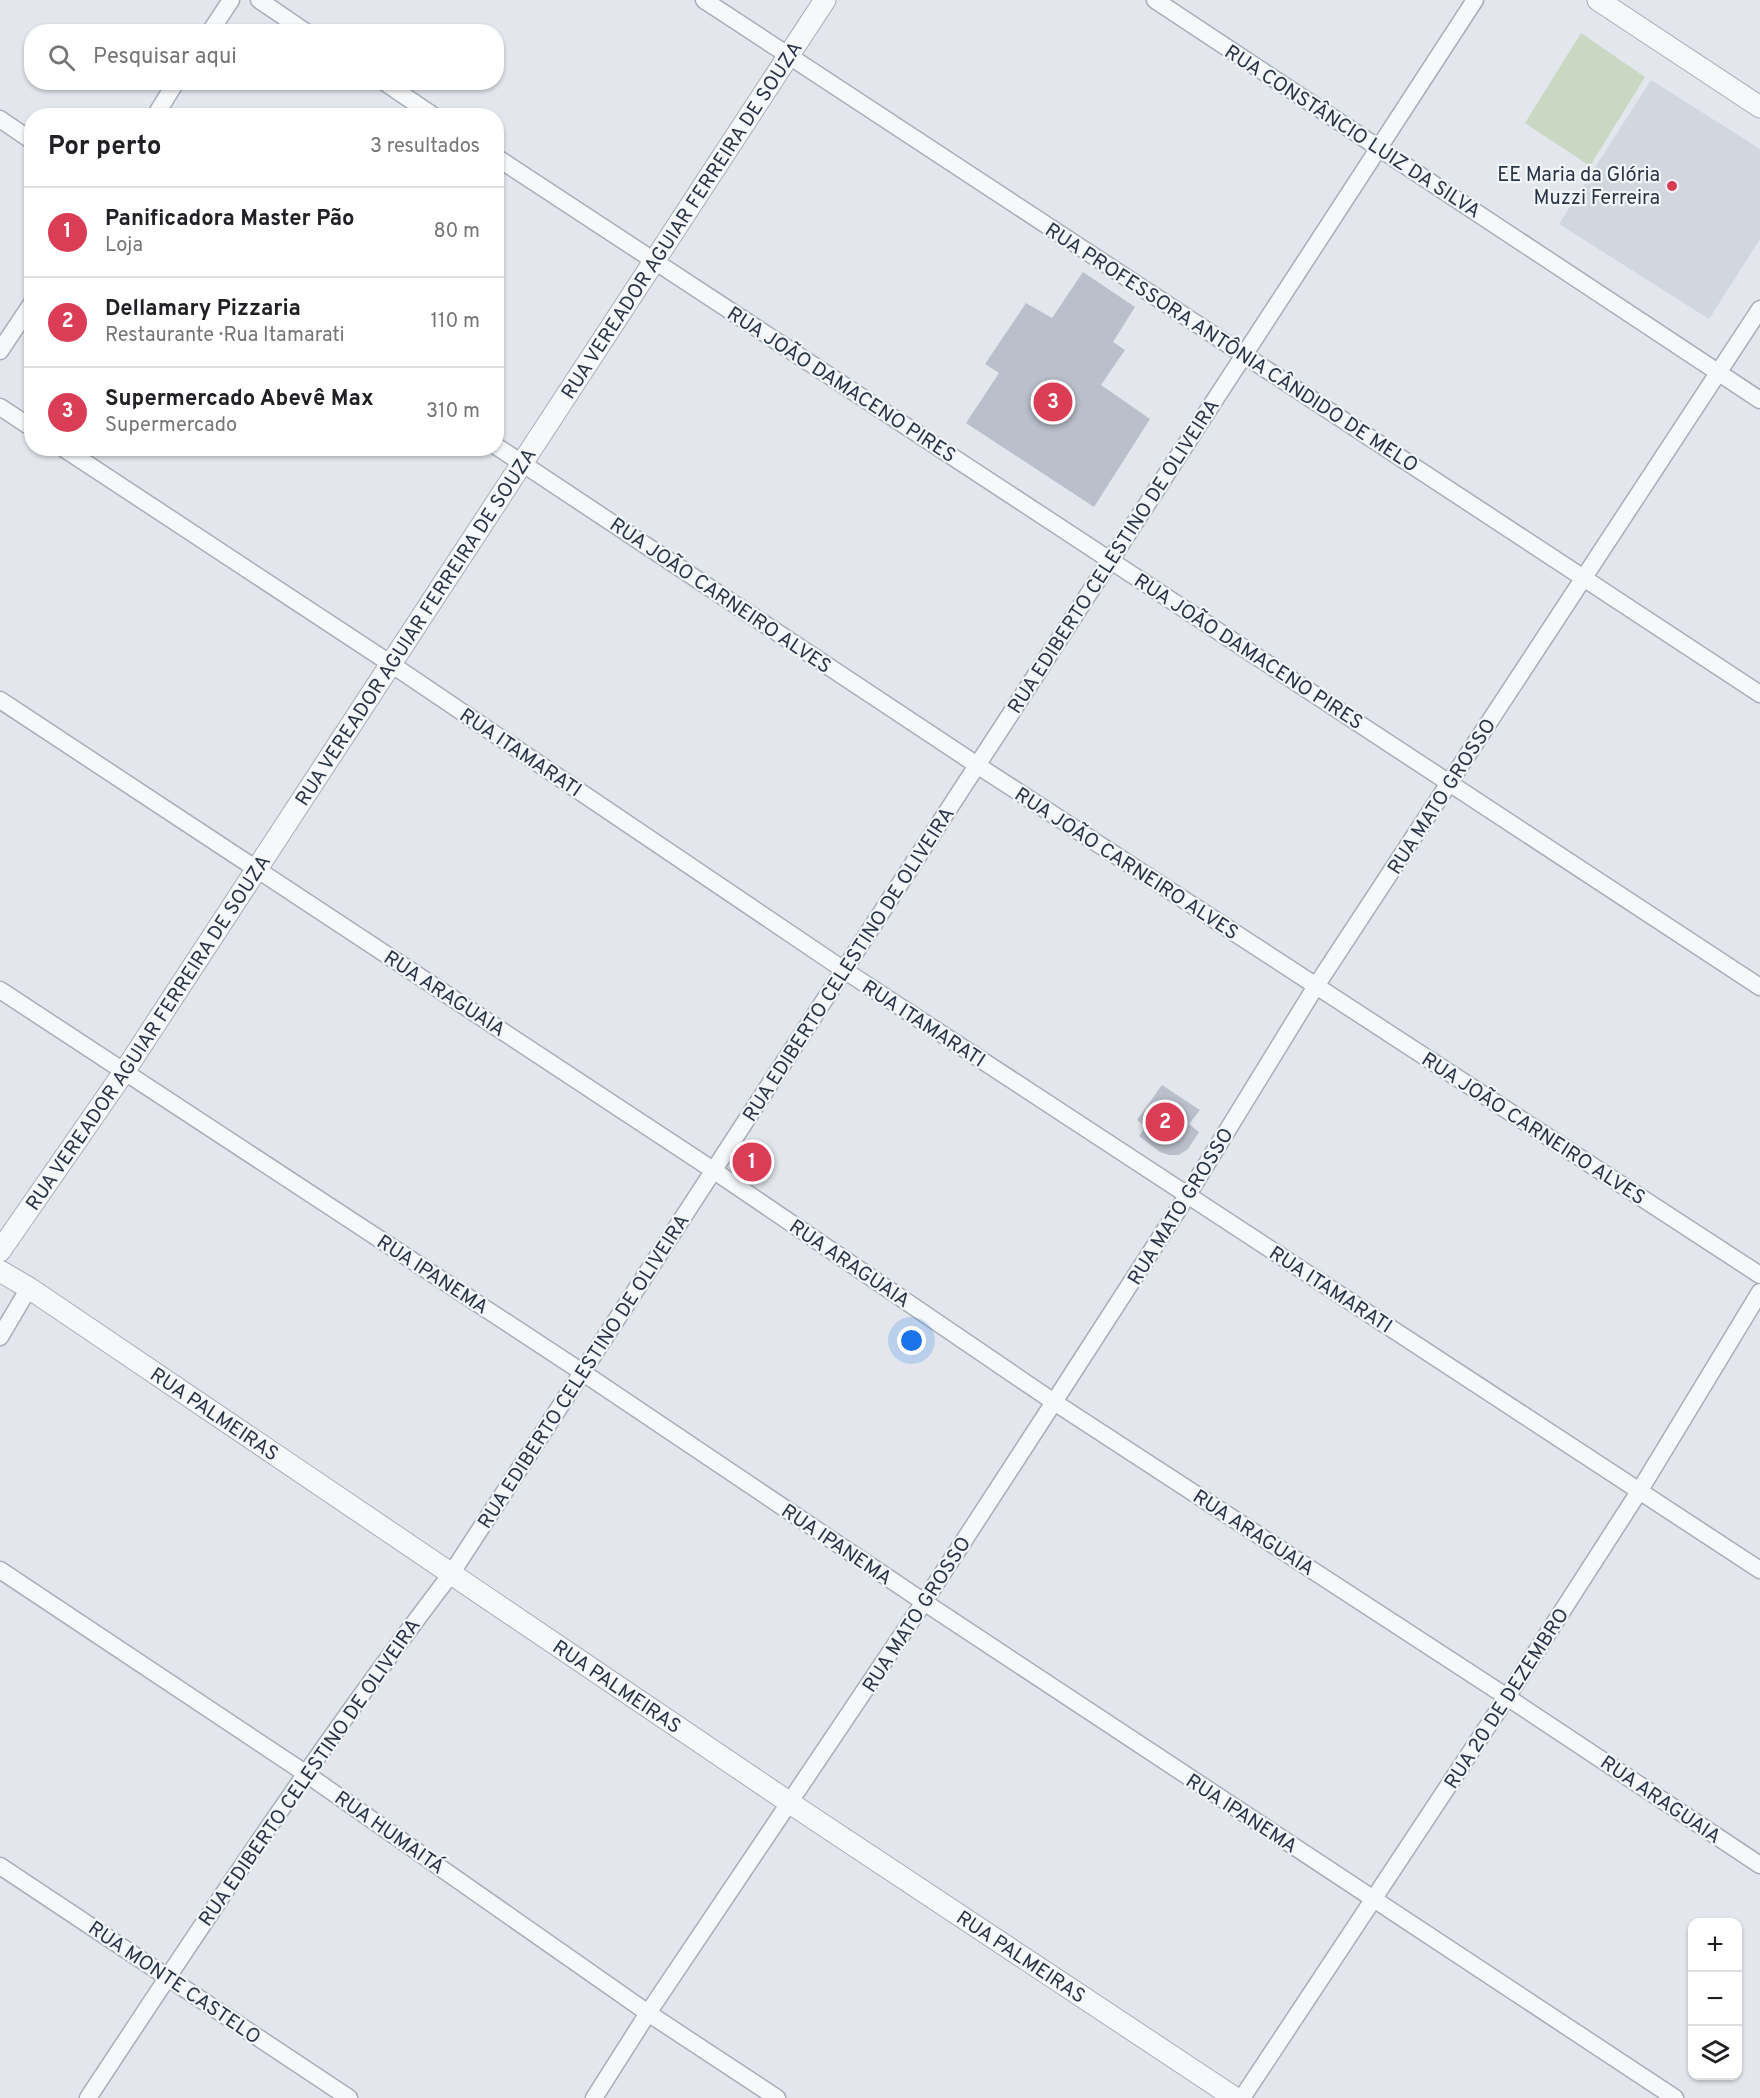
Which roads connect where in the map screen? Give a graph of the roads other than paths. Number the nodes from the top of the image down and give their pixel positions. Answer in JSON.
{"nodes":[{"id":1,"x":231,"y":0,"type":"edge"},
{"id":2,"x":259,"y":0,"type":"edge"},
{"id":3,"x":704,"y":0,"type":"edge"},
{"id":4,"x":825,"y":0,"type":"edge"},
{"id":5,"x":1155,"y":0,"type":"edge"},
{"id":6,"x":1475,"y":0,"type":"edge"},
{"id":7,"x":1598,"y":0,"type":"edge"},
{"id":8,"x":215,"y":24,"type":"edge"},
{"id":9,"x":294,"y":24,"type":"edge"},
{"id":10,"x":789,"y":56,"type":"junction"},
{"id":11,"x":171,"y":90,"type":"edge"},
{"id":12,"x":396,"y":90,"type":"edge"},
{"id":13,"x":1760,"y":107,"type":"edge"},
{"id":14,"x":159,"y":108,"type":"edge"},
{"id":15,"x":422,"y":108,"type":"edge"},
{"id":16,"x":0,"y":119,"type":"edge"},
{"id":17,"x":24,"y":136,"type":"edge"},
{"id":18,"x":1379,"y":148,"type":"junction"},
{"id":19,"x":504,"y":161,"type":"edge"},
{"id":20,"x":655,"y":261,"type":"junction"},
{"id":21,"x":1760,"y":309,"type":"edge"},
{"id":22,"x":24,"y":315,"type":"edge"},
{"id":23,"x":0,"y":351,"type":"edge"},
{"id":24,"x":1244,"y":355,"type":"junction"},
{"id":25,"x":1719,"y":373,"type":"junction"},
{"id":26,"x":1760,"y":400,"type":"edge"},
{"id":27,"x":0,"y":407,"type":"edge"},
{"id":28,"x":24,"y":423,"type":"edge"},
{"id":29,"x":504,"y":451,"type":"edge"},
{"id":30,"x":75,"y":456,"type":"edge"},
{"id":31,"x":522,"y":463,"type":"junction"},
{"id":32,"x":1111,"y":560,"type":"junction"},
{"id":33,"x":1584,"y":578,"type":"junction"},
{"id":34,"x":391,"y":664,"type":"junction"},
{"id":35,"x":1760,"y":694,"type":"edge"},
{"id":36,"x":0,"y":700,"type":"edge"},
{"id":37,"x":977,"y":765,"type":"junction"},
{"id":38,"x":1449,"y":783,"type":"junction"},
{"id":39,"x":257,"y":869,"type":"junction"},
{"id":40,"x":844,"y":970,"type":"junction"},
{"id":41,"x":1316,"y":986,"type":"junction"},
{"id":42,"x":1760,"y":987,"type":"edge"},
{"id":43,"x":0,"y":990,"type":"edge"},
{"id":44,"x":124,"y":1072,"type":"junction"},
{"id":45,"x":713,"y":1170,"type":"junction"},
{"id":46,"x":1187,"y":1196,"type":"junction"},
{"id":47,"x":0,"y":1251,"type":"edge"},
{"id":48,"x":0,"y":1271,"type":"edge"},
{"id":49,"x":1760,"y":1275,"type":"edge"},
{"id":50,"x":29,"y":1288,"type":"junction"},
{"id":51,"x":1760,"y":1292,"type":"edge"},
{"id":52,"x":0,"y":1337,"type":"edge"},
{"id":53,"x":582,"y":1372,"type":"junction"},
{"id":54,"x":1054,"y":1402,"type":"junction"},
{"id":55,"x":1640,"y":1490,"type":"junction"},
{"id":56,"x":0,"y":1570,"type":"edge"},
{"id":57,"x":1760,"y":1570,"type":"edge"},
{"id":58,"x":451,"y":1574,"type":"junction"},
{"id":59,"x":924,"y":1602,"type":"junction"},
{"id":60,"x":1507,"y":1697,"type":"junction"},
{"id":61,"x":305,"y":1773,"type":"junction"},
{"id":62,"x":790,"y":1803,"type":"junction"},
{"id":63,"x":1760,"y":1865,"type":"edge"},
{"id":64,"x":0,"y":1866,"type":"edge"},
{"id":65,"x":1374,"y":1900,"type":"junction"},
{"id":66,"x":167,"y":1977,"type":"junction"},
{"id":67,"x":648,"y":2013,"type":"junction"},
{"id":68,"x":88,"y":2098,"type":"edge"},
{"id":69,"x":349,"y":2098,"type":"edge"},
{"id":70,"x":594,"y":2098,"type":"edge"},
{"id":71,"x":777,"y":2098,"type":"edge"},
{"id":72,"x":1235,"y":2098,"type":"edge"},
{"id":73,"x":1242,"y":2098,"type":"edge"},
{"id":74,"x":1675,"y":2098,"type":"edge"}],
"edges":[{"from":1,"to":8,"type":"street"},
{"from":2,"to":9,"type":"street"},
{"from":3,"to":10,"type":"street","name":"RUA PROFESSORA ANTÔNIA CÂNDIDO DE MELO"},
{"from":4,"to":10,"type":"street","name":"RUA VEREADOR AGUIAR FERREIRA DE SOUZA"},
{"from":5,"to":18,"type":"street","name":"RUA CONSTÂNCIO LUIZ DA SILVA"},
{"from":6,"to":18,"type":"street","name":"RUA EDIBERTO CELESTINO DE OLIVEIRA"},
{"from":7,"to":13,"type":"street"},
{"from":10,"to":20,"type":"street","name":"RUA VEREADOR AGUIAR FERREIRA DE SOUZA"},
{"from":10,"to":24,"type":"street","name":"RUA PROFESSORA ANTÔNIA CÂNDIDO DE MELO"},
{"from":11,"to":14,"type":"street"},
{"from":12,"to":15,"type":"street"},
{"from":16,"to":17,"type":"street"},
{"from":18,"to":24,"type":"street","name":"RUA EDIBERTO CELESTINO DE OLIVEIRA"},
{"from":18,"to":25,"type":"street","name":"RUA CONSTÂNCIO LUIZ DA SILVA"},
{"from":19,"to":20,"type":"street","name":"RUA JOÃO DAMACENO PIRES"},
{"from":20,"to":31,"type":"street","name":"RUA VEREADOR AGUIAR FERREIRA DE SOUZA"},
{"from":20,"to":32,"type":"street","name":"RUA JOÃO DAMACENO PIRES"},
{"from":21,"to":25,"type":"street","name":"RUA MATO GROSSO"},
{"from":22,"to":23,"type":"street"},
{"from":24,"to":32,"type":"street","name":"RUA EDIBERTO CELESTINO DE OLIVEIRA"},
{"from":24,"to":33,"type":"street","name":"RUA PROFESSORA ANTÔNIA CÂNDIDO DE MELO"},
{"from":25,"to":26,"type":"street","name":"RUA CONSTÂNCIO LUIZ DA SILVA"},
{"from":25,"to":33,"type":"street","name":"RUA MATO GROSSO"},
{"from":27,"to":28,"type":"street"},
{"from":29,"to":31,"type":"street","name":"RUA JOÃO CARNEIRO ALVES"},
{"from":30,"to":34,"type":"street","name":"RUA ITAMARATI"},
{"from":31,"to":34,"type":"street","name":"RUA VEREADOR AGUIAR FERREIRA DE SOUZA"},
{"from":31,"to":37,"type":"street","name":"RUA JOÃO CARNEIRO ALVES"},
{"from":32,"to":37,"type":"street","name":"RUA EDIBERTO CELESTINO DE OLIVEIRA"},
{"from":32,"to":38,"type":"street","name":"RUA JOÃO DAMACENO PIRES"},
{"from":33,"to":35,"type":"street","name":"RUA PROFESSORA ANTÔNIA CÂNDIDO DE MELO"},
{"from":33,"to":38,"type":"street","name":"RUA MATO GROSSO"},
{"from":34,"to":39,"type":"street","name":"RUA VEREADOR AGUIAR FERREIRA DE SOUZA"},
{"from":34,"to":40,"type":"street","name":"RUA ITAMARATI"},
{"from":36,"to":39,"type":"street","name":"RUA ARAGUAIA"},
{"from":37,"to":40,"type":"street","name":"RUA EDIBERTO CELESTINO DE OLIVEIRA"},
{"from":37,"to":41,"type":"street","name":"RUA JOÃO CARNEIRO ALVES"},
{"from":38,"to":41,"type":"street","name":"RUA MATO GROSSO"},
{"from":38,"to":42,"type":"street","name":"RUA JOÃO DAMACENO PIRES"},
{"from":39,"to":44,"type":"street","name":"RUA VEREADOR AGUIAR FERREIRA DE SOUZA"},
{"from":39,"to":45,"type":"street","name":"RUA ARAGUAIA"},
{"from":40,"to":45,"type":"street","name":"RUA EDIBERTO CELESTINO DE OLIVEIRA"},
{"from":40,"to":46,"type":"street","name":"RUA ITAMARATI"},
{"from":41,"to":46,"type":"street","name":"RUA MATO GROSSO"},
{"from":41,"to":49,"type":"street","name":"RUA JOÃO CARNEIRO ALVES"},
{"from":43,"to":44,"type":"street","name":"RUA IPANEMA"},
{"from":44,"to":47,"type":"street","name":"RUA VEREADOR AGUIAR FERREIRA DE SOUZA"},
{"from":44,"to":53,"type":"street","name":"RUA IPANEMA"},
{"from":45,"to":53,"type":"street","name":"RUA EDIBERTO CELESTINO DE OLIVEIRA"},
{"from":45,"to":54,"type":"street","name":"RUA ARAGUAIA"},
{"from":46,"to":54,"type":"street","name":"RUA MATO GROSSO"},
{"from":46,"to":55,"type":"street","name":"RUA ITAMARATI"},
{"from":48,"to":50,"type":"street","name":"RUA PALMEIRAS"},
{"from":50,"to":52,"type":"street"},
{"from":50,"to":58,"type":"street","name":"RUA PALMEIRAS"},
{"from":51,"to":55,"type":"street","name":"RUA 20 DE DEZEMBRO"},
{"from":53,"to":58,"type":"street","name":"RUA EDIBERTO CELESTINO DE OLIVEIRA"},
{"from":53,"to":59,"type":"street","name":"RUA IPANEMA"},
{"from":54,"to":59,"type":"street","name":"RUA MATO GROSSO"},
{"from":54,"to":60,"type":"street","name":"RUA ARAGUAIA"},
{"from":55,"to":57,"type":"street","name":"RUA ITAMARATI"},
{"from":55,"to":60,"type":"street","name":"RUA 20 DE DEZEMBRO"},
{"from":56,"to":61,"type":"street","name":"RUA HUMAITÁ"},
{"from":58,"to":61,"type":"street","name":"RUA EDIBERTO CELESTINO DE OLIVEIRA"},
{"from":58,"to":62,"type":"street","name":"RUA PALMEIRAS"},
{"from":59,"to":62,"type":"street","name":"RUA MATO GROSSO"},
{"from":59,"to":65,"type":"street","name":"RUA IPANEMA"},
{"from":60,"to":63,"type":"street","name":"RUA ARAGUAIA"},
{"from":60,"to":65,"type":"street","name":"RUA 20 DE DEZEMBRO"},
{"from":61,"to":66,"type":"street","name":"RUA EDIBERTO CELESTINO DE OLIVEIRA"},
{"from":61,"to":67,"type":"street","name":"RUA HUMAITÁ"},
{"from":62,"to":67,"type":"street","name":"RUA MATO GROSSO"},
{"from":62,"to":72,"type":"street","name":"RUA PALMEIRAS"},
{"from":64,"to":66,"type":"street","name":"RUA MONTE CASTELO"},
{"from":65,"to":73,"type":"street","name":"RUA 20 DE DEZEMBRO"},
{"from":65,"to":74,"type":"street","name":"RUA IPANEMA"},
{"from":66,"to":68,"type":"street","name":"RUA EDIBERTO CELESTINO DE OLIVEIRA"},
{"from":66,"to":69,"type":"street","name":"RUA MONTE CASTELO"},
{"from":67,"to":70,"type":"street","name":"RUA MATO GROSSO"},
{"from":67,"to":71,"type":"street","name":"RUA HUMAITÁ"}]}
